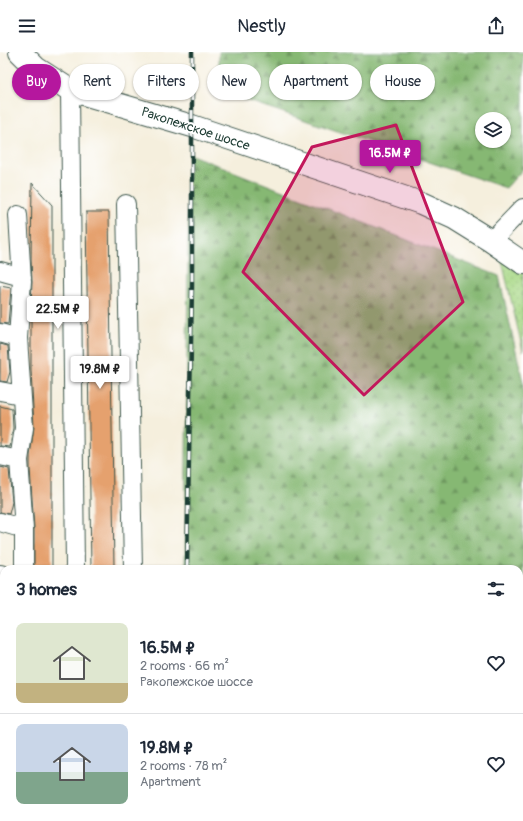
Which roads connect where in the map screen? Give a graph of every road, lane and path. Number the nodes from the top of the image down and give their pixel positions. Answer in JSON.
{"nodes":[{"id":1,"x":20,"y":52,"type":"edge"},
{"id":2,"x":69,"y":89,"type":"edge"},
{"id":3,"x":70,"y":100,"type":"edge"},
{"id":4,"x":104,"y":100,"type":"edge"},
{"id":5,"x":126,"y":204,"type":"dead end"},
{"id":6,"x":523,"y":208,"type":"edge"},
{"id":7,"x":18,"y":215,"type":"dead end"},
{"id":8,"x":491,"y":241,"type":"junction"},
{"id":9,"x":523,"y":263,"type":"edge"},
{"id":10,"x":0,"y":271,"type":"edge"},
{"id":11,"x":22,"y":277,"type":"junction"},
{"id":12,"x":0,"y":333,"type":"edge"},
{"id":13,"x":18,"y":338,"type":"junction"},
{"id":14,"x":0,"y":391,"type":"edge"},
{"id":15,"x":21,"y":395,"type":"junction"},
{"id":16,"x":0,"y":456,"type":"edge"},
{"id":17,"x":19,"y":460,"type":"junction"},
{"id":18,"x":0,"y":522,"type":"edge"},
{"id":19,"x":24,"y":530,"type":"junction"},
{"id":20,"x":24,"y":565,"type":"edge"},
{"id":21,"x":75,"y":565,"type":"edge"},
{"id":22,"x":133,"y":565,"type":"edge"}],
"edges":[{"from":1,"to":2,"type":"main road","name":"Ракопежское шоссе"},
{"from":3,"to":21,"type":"street"},
{"from":4,"to":8,"type":"main road","name":"Ракопежское шоссе"},
{"from":5,"to":22,"type":"street"},
{"from":6,"to":8,"type":"street"},
{"from":7,"to":11,"type":"street"},
{"from":8,"to":9,"type":"main road","name":"Ракопежское шоссе"},
{"from":10,"to":11,"type":"street"},
{"from":11,"to":13,"type":"street"},
{"from":12,"to":13,"type":"street"},
{"from":13,"to":15,"type":"street"},
{"from":14,"to":15,"type":"street"},
{"from":15,"to":17,"type":"street"},
{"from":16,"to":17,"type":"street"},
{"from":17,"to":19,"type":"street"},
{"from":18,"to":19,"type":"street"},
{"from":19,"to":20,"type":"street"}]}
